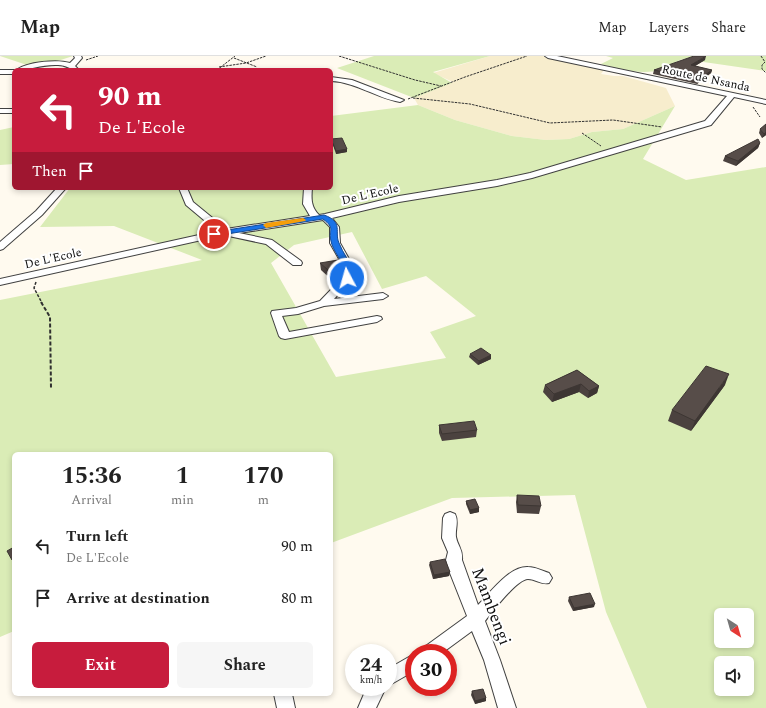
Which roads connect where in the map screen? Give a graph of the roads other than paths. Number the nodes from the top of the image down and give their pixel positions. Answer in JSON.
{"nodes":[{"id":1,"x":50,"y":56,"type":"edge"},
{"id":2,"x":77,"y":56,"type":"edge"},
{"id":3,"x":548,"y":56,"type":"edge"},
{"id":4,"x":24,"y":68,"type":"edge"},
{"id":5,"x":28,"y":68,"type":"edge"},
{"id":6,"x":74,"y":68,"type":"edge"},
{"id":7,"x":333,"y":79,"type":"edge"},
{"id":8,"x":731,"y":96,"type":"junction"},
{"id":9,"x":400,"y":100,"type":"road end"},
{"id":10,"x":766,"y":102,"type":"edge"},
{"id":11,"x":12,"y":110,"type":"edge"},
{"id":12,"x":0,"y":111,"type":"edge"},
{"id":13,"x":60,"y":190,"type":"edge"},
{"id":14,"x":184,"y":190,"type":"edge"},
{"id":15,"x":308,"y":190,"type":"edge"},
{"id":16,"x":320,"y":217,"type":"junction"},
{"id":17,"x":224,"y":232,"type":"junction"},
{"id":18,"x":0,"y":247,"type":"edge"},
{"id":19,"x":296,"y":263,"type":"dead end"},
{"id":20,"x":0,"y":282,"type":"edge"},
{"id":21,"x":383,"y":296,"type":"dead end"},
{"id":22,"x":324,"y":303,"type":"junction"},
{"id":23,"x":377,"y":319,"type":"dead end"},
{"id":24,"x":450,"y":518,"type":"dead end"},
{"id":25,"x":544,"y":578,"type":"dead end"},
{"id":26,"x":476,"y":619,"type":"junction"},
{"id":27,"x":441,"y":644,"type":"edge"},
{"id":28,"x":283,"y":696,"type":"edge"},
{"id":29,"x":372,"y":696,"type":"edge"},
{"id":30,"x":286,"y":708,"type":"edge"},
{"id":31,"x":367,"y":708,"type":"edge"},
{"id":32,"x":507,"y":708,"type":"edge"}],
"edges":[{"from":1,"to":4,"type":"street"},
{"from":2,"to":6,"type":"street"},
{"from":3,"to":8,"type":"street","name":"Route de Nsanda"},
{"from":5,"to":6,"type":"street"},
{"from":7,"to":9,"type":"street"},
{"from":8,"to":10,"type":"street","name":"Route de Nsanda"},
{"from":8,"to":16,"type":"street","name":"De L'Ecole"},
{"from":11,"to":12,"type":"street"},
{"from":13,"to":18,"type":"street"},
{"from":14,"to":17,"type":"street"},
{"from":15,"to":16,"type":"street"},
{"from":16,"to":17,"type":"street","name":"De L'Ecole"},
{"from":16,"to":22,"type":"street"},
{"from":17,"to":19,"type":"street"},
{"from":17,"to":20,"type":"street","name":"De L'Ecole"},
{"from":21,"to":22,"type":"street"},
{"from":22,"to":23,"type":"street"},
{"from":24,"to":26,"type":"street","name":"Mambengi"},
{"from":25,"to":26,"type":"street"},
{"from":26,"to":27,"type":"street"},
{"from":26,"to":32,"type":"street","name":"Mambengi"},
{"from":28,"to":30,"type":"street"},
{"from":29,"to":31,"type":"street"}]}
